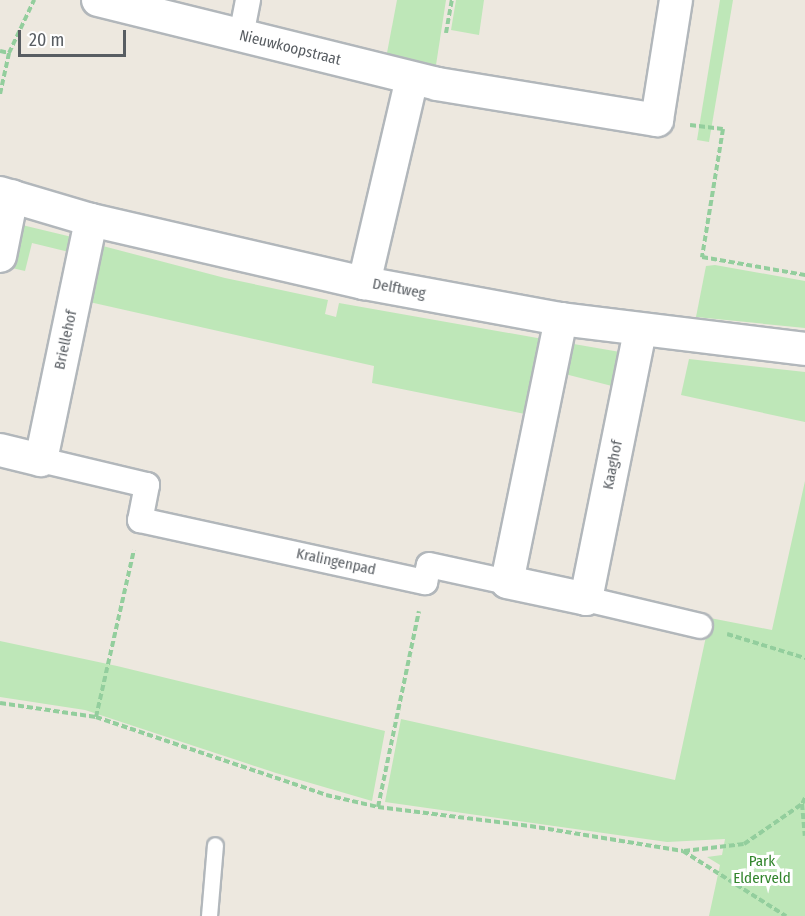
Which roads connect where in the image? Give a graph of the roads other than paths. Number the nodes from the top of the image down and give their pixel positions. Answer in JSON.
{"nodes":[{"id":1,"x":98,"y":0,"type":"edge"},
{"id":2,"x":248,"y":0,"type":"edge"},
{"id":3,"x":676,"y":0,"type":"edge"},
{"id":4,"x":241,"y":36,"type":"junction"},
{"id":5,"x":412,"y":79,"type":"junction"},
{"id":6,"x":6,"y":194,"type":"edge"},
{"id":7,"x":91,"y":220,"type":"junction"},
{"id":8,"x":0,"y":256,"type":"edge"},
{"id":9,"x":364,"y":283,"type":"junction"},
{"id":10,"x":561,"y":319,"type":"junction"},
{"id":11,"x":640,"y":330,"type":"junction"},
{"id":12,"x":805,"y":349,"type":"edge"},
{"id":13,"x":0,"y":450,"type":"edge"},
{"id":14,"x":41,"y":459,"type":"junction"},
{"id":15,"x":507,"y":582,"type":"junction"},
{"id":16,"x":586,"y":599,"type":"junction"},
{"id":17,"x":700,"y":626,"type":"road end"},
{"id":18,"x":215,"y":846,"type":"dead end"},
{"id":19,"x":209,"y":916,"type":"edge"}],
"edges":[{"from":1,"to":4,"type":"street","name":"Nieuwkoopstraat"},
{"from":2,"to":4,"type":"street"},
{"from":3,"to":5,"type":"street","name":"Nieuwkoopstraat"},
{"from":4,"to":5,"type":"street","name":"Nieuwkoopstraat"},
{"from":5,"to":9,"type":"street"},
{"from":6,"to":7,"type":"street","name":"Delftweg"},
{"from":6,"to":8,"type":"street"},
{"from":7,"to":9,"type":"street","name":"Delftweg"},
{"from":7,"to":14,"type":"street","name":"Briellehof"},
{"from":9,"to":10,"type":"street","name":"Delftweg"},
{"from":10,"to":11,"type":"street","name":"Delftweg"},
{"from":10,"to":15,"type":"street"},
{"from":11,"to":12,"type":"street","name":"Delftweg"},
{"from":11,"to":16,"type":"street","name":"Kaaghof"},
{"from":13,"to":14,"type":"street"},
{"from":14,"to":15,"type":"street","name":"Kralingenpad"},
{"from":15,"to":16,"type":"street"},
{"from":16,"to":17,"type":"street"},
{"from":18,"to":19,"type":"lane"}]}
